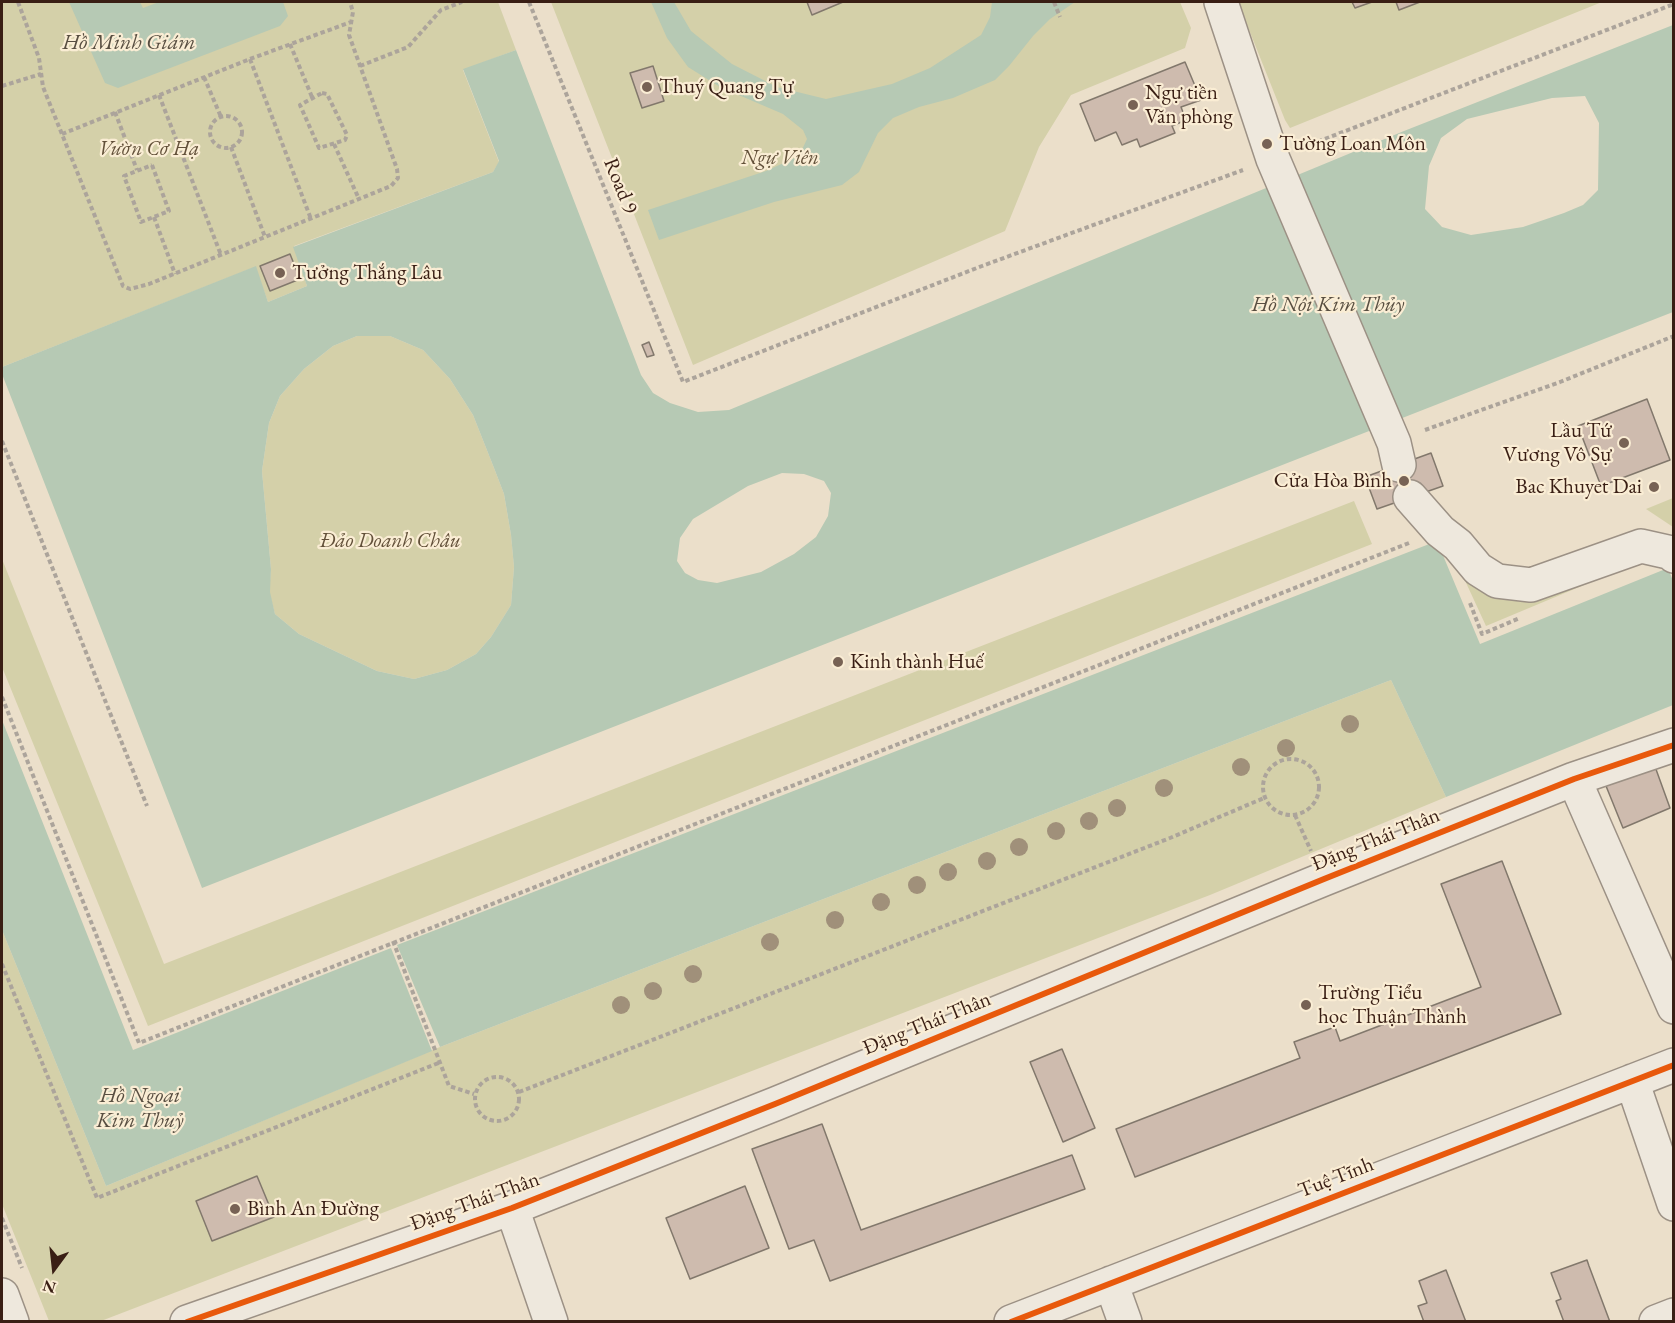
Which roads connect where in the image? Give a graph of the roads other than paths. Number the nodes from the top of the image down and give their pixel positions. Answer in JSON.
{"nodes":[{"id":1,"x":1221,"y":2,"type":"edge"},
{"id":2,"x":1399,"y":465,"type":"dead end"},
{"id":3,"x":1425,"y":513,"type":"road end"},
{"id":4,"x":1674,"y":556,"type":"edge"},
{"id":5,"x":1674,"y":745,"type":"edge"},
{"id":6,"x":1574,"y":779,"type":"junction"},
{"id":7,"x":1674,"y":1007,"type":"edge"},
{"id":8,"x":1674,"y":1065,"type":"edge"},
{"id":9,"x":1632,"y":1081,"type":"junction"},
{"id":10,"x":1674,"y":1204,"type":"edge"},
{"id":11,"x":512,"y":1208,"type":"junction"},
{"id":12,"x":1111,"y":1283,"type":"junction"},
{"id":13,"x":2,"y":1296,"type":"edge"},
{"id":14,"x":234,"y":1313,"type":"edge"},
{"id":15,"x":1674,"y":1315,"type":"edge"},
{"id":16,"x":12,"y":1322,"type":"edge"},
{"id":17,"x":187,"y":1322,"type":"edge"},
{"id":18,"x":551,"y":1322,"type":"edge"},
{"id":19,"x":1011,"y":1322,"type":"edge"},
{"id":20,"x":1125,"y":1322,"type":"edge"},
{"id":21,"x":1656,"y":1322,"type":"edge"}],
"edges":[{"from":1,"to":2,"type":"street"},
{"from":3,"to":4,"type":"street"},
{"from":5,"to":6,"type":"street","name":"Đặng Thái Thân"},
{"from":6,"to":7,"type":"street"},
{"from":6,"to":11,"type":"street","name":"Đặng Thái Thân"},
{"from":8,"to":9,"type":"street","name":"Tuệ Tĩnh"},
{"from":9,"to":10,"type":"street"},
{"from":9,"to":12,"type":"street","name":"Tuệ Tĩnh"},
{"from":11,"to":14,"type":"street","name":"Đặng Thái Thân"},
{"from":11,"to":18,"type":"street"},
{"from":12,"to":19,"type":"street","name":"Tuệ Tĩnh"},
{"from":12,"to":20,"type":"street"},
{"from":13,"to":16,"type":"street"},
{"from":14,"to":17,"type":"street","name":"Đặng Thái Thân"},
{"from":15,"to":21,"type":"street"}]}
